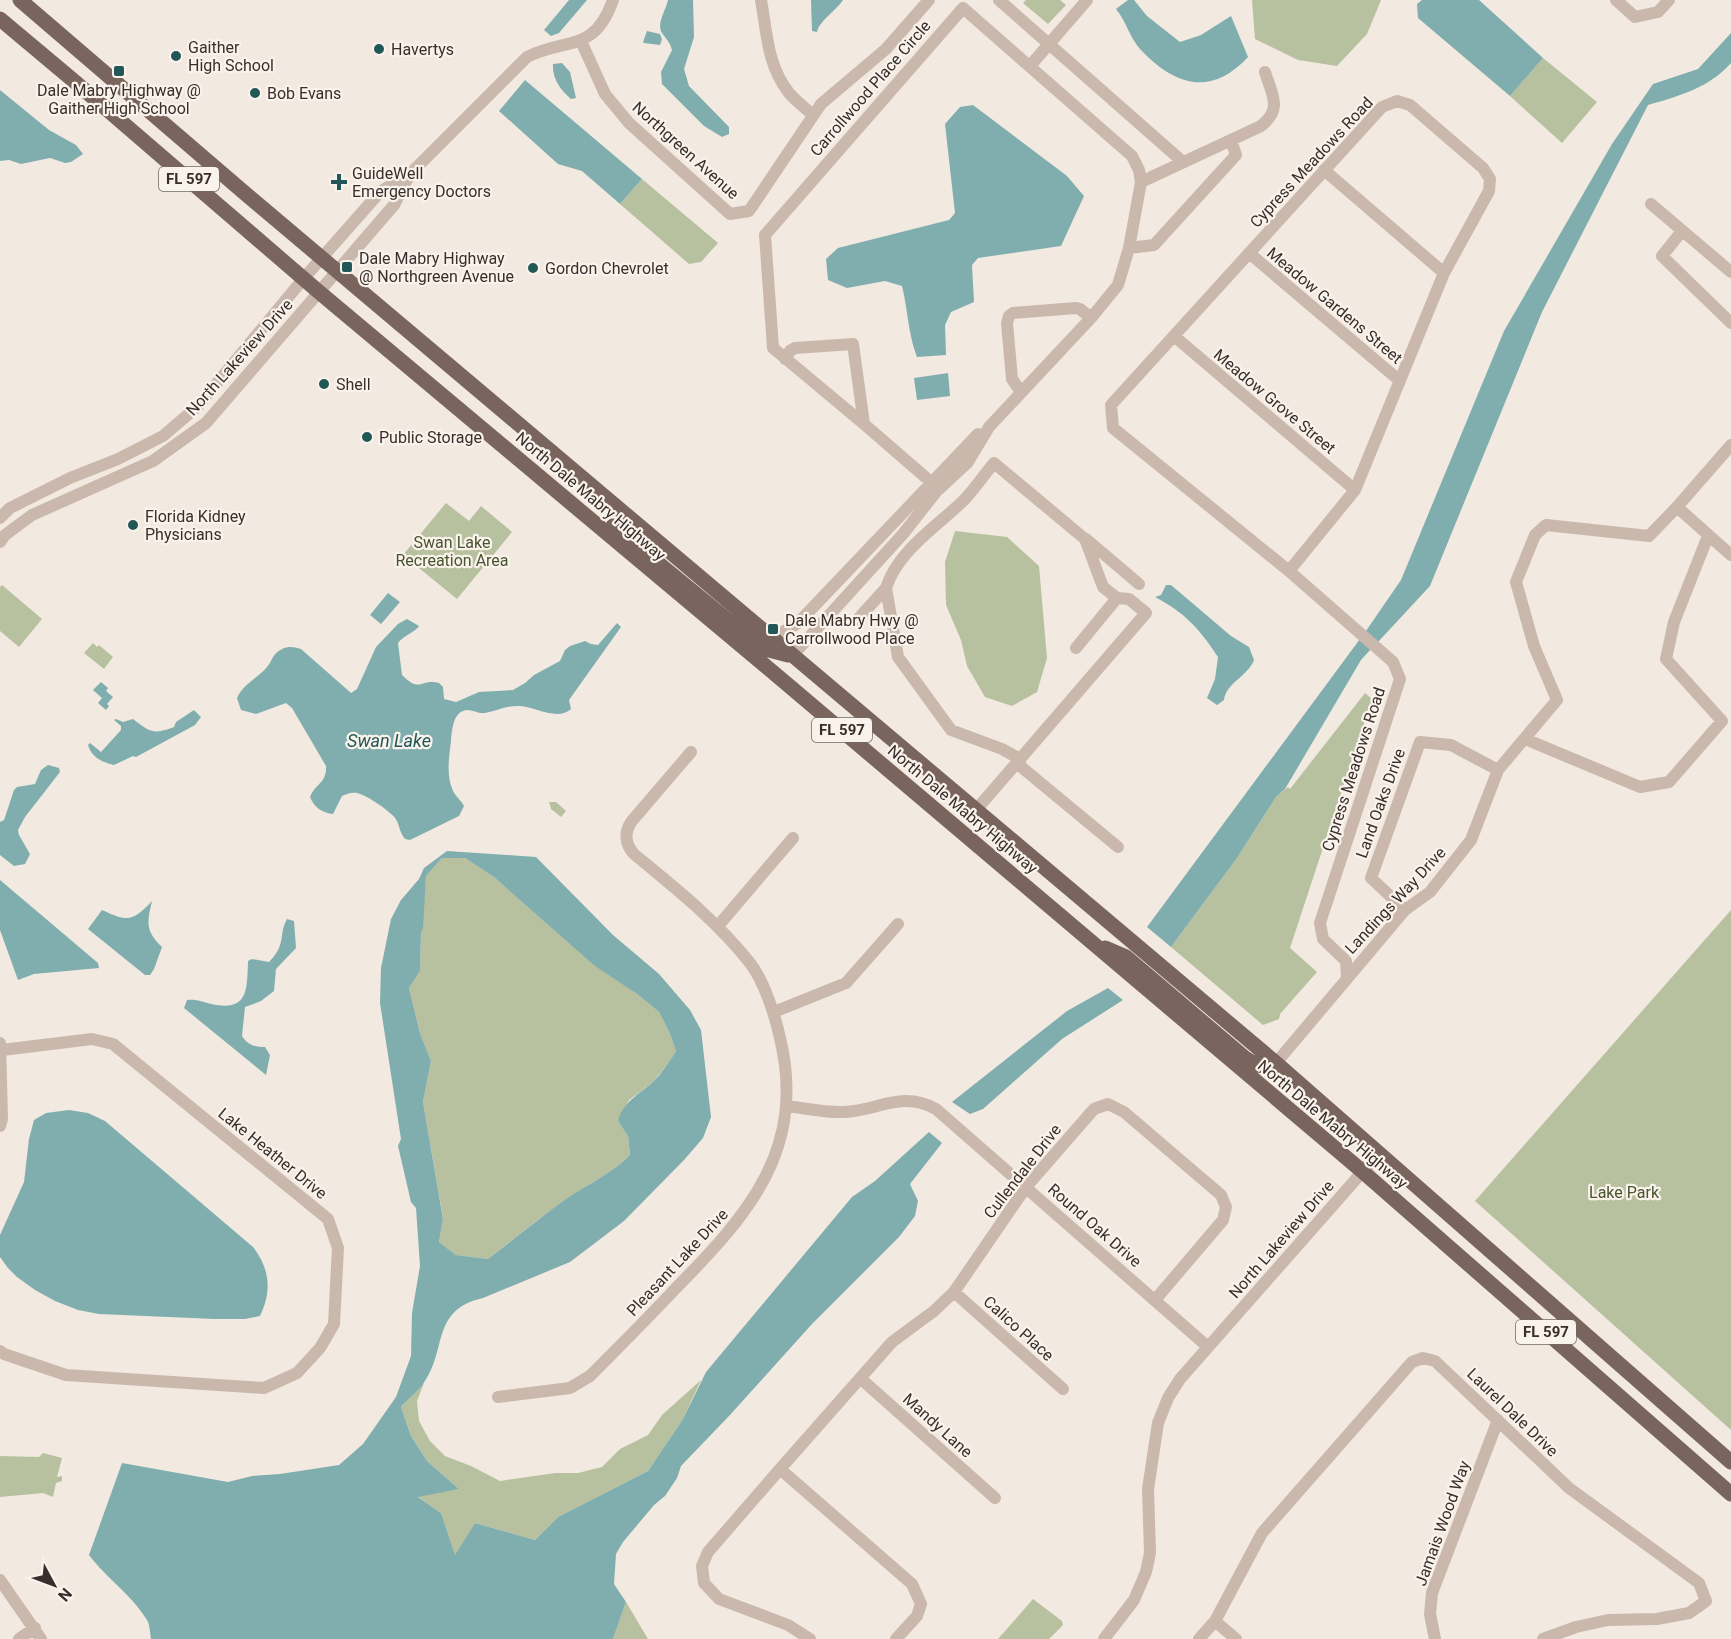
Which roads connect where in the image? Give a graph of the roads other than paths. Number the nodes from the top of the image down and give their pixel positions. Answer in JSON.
{"nodes":[{"id":1,"x":20,"y":0,"type":"edge"},
{"id":2,"x":613,"y":0,"type":"edge"},
{"id":3,"x":761,"y":0,"type":"edge"},
{"id":4,"x":929,"y":0,"type":"edge"},
{"id":5,"x":999,"y":0,"type":"edge"},
{"id":6,"x":1087,"y":0,"type":"edge"},
{"id":7,"x":1616,"y":0,"type":"edge"},
{"id":8,"x":1669,"y":0,"type":"edge"},
{"id":9,"x":0,"y":19,"type":"edge"},
{"id":10,"x":581,"y":41,"type":"junction"},
{"id":11,"x":1049,"y":44,"type":"junction"},
{"id":12,"x":92,"y":60,"type":"junction"},
{"id":13,"x":1030,"y":66,"type":"junction"},
{"id":14,"x":1265,"y":72,"type":"dead end"},
{"id":15,"x":74,"y":81,"type":"junction"},
{"id":16,"x":813,"y":115,"type":"junction"},
{"id":17,"x":1231,"y":140,"type":"junction"},
{"id":18,"x":1184,"y":162,"type":"junction"},
{"id":19,"x":1324,"y":170,"type":"junction"},
{"id":20,"x":410,"y":174,"type":"junction"},
{"id":21,"x":1142,"y":182,"type":"junction"},
{"id":22,"x":1651,"y":204,"type":"dead end"},
{"id":23,"x":1682,"y":231,"type":"junction"},
{"id":24,"x":1129,"y":248,"type":"junction"},
{"id":25,"x":1249,"y":254,"type":"junction"},
{"id":26,"x":322,"y":258,"type":"junction"},
{"id":27,"x":338,"y":270,"type":"junction"},
{"id":28,"x":1731,"y":272,"type":"edge"},
{"id":29,"x":1443,"y":273,"type":"junction"},
{"id":30,"x":304,"y":278,"type":"junction"},
{"id":31,"x":319,"y":292,"type":"junction"},
{"id":32,"x":1090,"y":318,"type":"junction"},
{"id":33,"x":1731,"y":323,"type":"edge"},
{"id":34,"x":1174,"y":336,"type":"junction"},
{"id":35,"x":785,"y":359,"type":"junction"},
{"id":36,"x":1400,"y":381,"type":"junction"},
{"id":37,"x":1021,"y":392,"type":"junction"},
{"id":38,"x":864,"y":424,"type":"junction"},
{"id":39,"x":989,"y":427,"type":"junction"},
{"id":40,"x":1731,"y":445,"type":"edge"},
{"id":41,"x":935,"y":486,"type":"junction"},
{"id":42,"x":1355,"y":490,"type":"junction"},
{"id":43,"x":1677,"y":507,"type":"junction"},
{"id":44,"x":578,"y":509,"type":"junction"},
{"id":45,"x":0,"y":518,"type":"edge"},
{"id":46,"x":891,"y":526,"type":"junction"},
{"id":47,"x":903,"y":534,"type":"junction"},
{"id":48,"x":1708,"y":536,"type":"junction"},
{"id":49,"x":1085,"y":539,"type":"junction"},
{"id":50,"x":0,"y":542,"type":"edge"},
{"id":51,"x":915,"y":544,"type":"junction"},
{"id":52,"x":1731,"y":555,"type":"edge"},
{"id":53,"x":1289,"y":571,"type":"junction"},
{"id":54,"x":840,"y":580,"type":"junction"},
{"id":55,"x":1139,"y":584,"type":"dead end"},
{"id":56,"x":886,"y":588,"type":"junction"},
{"id":57,"x":851,"y":591,"type":"junction"},
{"id":58,"x":1117,"y":598,"type":"junction"},
{"id":59,"x":857,"y":620,"type":"dead end"},
{"id":60,"x":771,"y":639,"type":"junction"},
{"id":61,"x":1076,"y":648,"type":"dead end"},
{"id":62,"x":792,"y":656,"type":"junction"},
{"id":63,"x":1525,"y":739,"type":"junction"},
{"id":64,"x":691,"y":752,"type":"dead end"},
{"id":65,"x":1020,"y":759,"type":"junction"},
{"id":66,"x":1498,"y":770,"type":"junction"},
{"id":67,"x":976,"y":810,"type":"junction"},
{"id":68,"x":793,"y":838,"type":"dead end"},
{"id":69,"x":1118,"y":847,"type":"dead end"},
{"id":70,"x":1405,"y":910,"type":"junction"},
{"id":71,"x":898,"y":924,"type":"dead end"},
{"id":72,"x":718,"y":926,"type":"junction"},
{"id":73,"x":1090,"y":941,"type":"junction"},
{"id":74,"x":1347,"y":977,"type":"junction"},
{"id":75,"x":774,"y":1012,"type":"junction"},
{"id":76,"x":1,"y":1046,"type":"edge"},
{"id":77,"x":1276,"y":1063,"type":"junction"},
{"id":78,"x":787,"y":1106,"type":"junction"},
{"id":79,"x":0,"y":1126,"type":"edge"},
{"id":80,"x":1379,"y":1153,"type":"junction"},
{"id":81,"x":1362,"y":1171,"type":"junction"},
{"id":82,"x":1026,"y":1187,"type":"junction"},
{"id":83,"x":954,"y":1292,"type":"junction"},
{"id":84,"x":1155,"y":1300,"type":"junction"},
{"id":85,"x":1208,"y":1347,"type":"junction"},
{"id":86,"x":1,"y":1356,"type":"edge"},
{"id":87,"x":860,"y":1378,"type":"junction"},
{"id":88,"x":1063,"y":1389,"type":"dead end"},
{"id":89,"x":498,"y":1397,"type":"dead end"},
{"id":90,"x":1498,"y":1420,"type":"junction"},
{"id":91,"x":1731,"y":1462,"type":"edge"},
{"id":92,"x":780,"y":1469,"type":"junction"},
{"id":93,"x":1731,"y":1494,"type":"edge"},
{"id":94,"x":995,"y":1498,"type":"dead end"},
{"id":95,"x":0,"y":1580,"type":"edge"},
{"id":96,"x":1215,"y":1621,"type":"junction"},
{"id":97,"x":38,"y":1634,"type":"edge"},
{"id":98,"x":20,"y":1639,"type":"edge"},
{"id":99,"x":810,"y":1639,"type":"edge"},
{"id":100,"x":896,"y":1639,"type":"edge"},
{"id":101,"x":1104,"y":1639,"type":"edge"},
{"id":102,"x":1199,"y":1639,"type":"edge"},
{"id":103,"x":1236,"y":1639,"type":"edge"},
{"id":104,"x":1435,"y":1639,"type":"edge"},
{"id":105,"x":1543,"y":1639,"type":"edge"}],
"edges":[{"from":1,"to":12,"type":"main road","name":"North Dale Mabry Highway","number":"FL 597"},
{"from":2,"to":10,"type":"street"},
{"from":3,"to":16,"type":"street"},
{"from":4,"to":16,"type":"street","name":"Northgreen Avenue"},
{"from":5,"to":11,"type":"street"},
{"from":6,"to":11,"type":"street"},
{"from":7,"to":8,"type":"street"},
{"from":9,"to":15,"type":"main road","name":"North Dale Mabry Highway","number":"FL 597"},
{"from":10,"to":16,"type":"street","name":"Northgreen Avenue"},
{"from":10,"to":20,"type":"street"},
{"from":11,"to":13,"type":"street"},
{"from":11,"to":18,"type":"street"},
{"from":12,"to":15,"type":"main road"},
{"from":12,"to":26,"type":"main road","name":"North Dale Mabry Highway","number":"FL 597"},
{"from":13,"to":21,"type":"street","name":"Carrollwood Place Circle"},
{"from":13,"to":35,"type":"street","name":"Carrollwood Place Circle"},
{"from":14,"to":17,"type":"street"},
{"from":15,"to":30,"type":"main road","name":"North Dale Mabry Highway","number":"FL 597"},
{"from":17,"to":18,"type":"street"},
{"from":17,"to":24,"type":"street"},
{"from":18,"to":21,"type":"street"},
{"from":19,"to":25,"type":"street","name":"Cypress Meadows Road"},
{"from":19,"to":29,"type":"street"},
{"from":19,"to":29,"type":"street","name":"Cypress Meadows Road"},
{"from":20,"to":26,"type":"street"},
{"from":20,"to":27,"type":"street"},
{"from":21,"to":24,"type":"street"},
{"from":22,"to":23,"type":"street"},
{"from":23,"to":28,"type":"street"},
{"from":23,"to":33,"type":"street"},
{"from":24,"to":32,"type":"street"},
{"from":25,"to":34,"type":"street","name":"Cypress Meadows Road"},
{"from":25,"to":36,"type":"street","name":"Meadow Gardens Street"},
{"from":26,"to":27,"type":"main road","name":"North Dale Mabry Highway","number":"FL 597"},
{"from":26,"to":30,"type":"street","name":"North Lakeview Drive"},
{"from":27,"to":31,"type":"street","name":"North Lakeview Drive"},
{"from":27,"to":60,"type":"main road","name":"North Dale Mabry Highway","number":"FL 597"},
{"from":29,"to":36,"type":"street","name":"Cypress Meadows Road"},
{"from":30,"to":31,"type":"main road","name":"North Dale Mabry Highway","number":"FL 597"},
{"from":30,"to":45,"type":"street","name":"North Lakeview Drive"},
{"from":31,"to":44,"type":"main road","name":"North Dale Mabry Highway","number":"FL 597"},
{"from":31,"to":50,"type":"street","name":"North Lakeview Drive"},
{"from":32,"to":37,"type":"street"},
{"from":32,"to":37,"type":"street"},
{"from":34,"to":42,"type":"street","name":"Meadow Grove Street"},
{"from":34,"to":53,"type":"street","name":"Cypress Meadows Road"},
{"from":35,"to":38,"type":"street","name":"Carrollwood Place Circle"},
{"from":35,"to":38,"type":"street"},
{"from":36,"to":42,"type":"street","name":"Cypress Meadows Road"},
{"from":37,"to":39,"type":"street"},
{"from":38,"to":41,"type":"street","name":"Carrollwood Place Circle"},
{"from":39,"to":41,"type":"street"},
{"from":39,"to":41,"type":"street"},
{"from":40,"to":43,"type":"street","name":"Landings Way Drive"},
{"from":41,"to":46,"type":"street"},
{"from":41,"to":47,"type":"street"},
{"from":42,"to":53,"type":"street","name":"Cypress Meadows Road"},
{"from":43,"to":48,"type":"street"},
{"from":43,"to":63,"type":"street","name":"Landings Way Drive"},
{"from":44,"to":62,"type":"main road"},
{"from":44,"to":73,"type":"main road","name":"North Dale Mabry Highway","number":"FL 597"},
{"from":46,"to":47,"type":"street"},
{"from":46,"to":54,"type":"street"},
{"from":47,"to":51,"type":"street"},
{"from":47,"to":57,"type":"street"},
{"from":48,"to":52,"type":"street"},
{"from":48,"to":63,"type":"street"},
{"from":49,"to":51,"type":"street"},
{"from":49,"to":55,"type":"street"},
{"from":49,"to":58,"type":"street"},
{"from":51,"to":56,"type":"street"},
{"from":53,"to":74,"type":"street","name":"Cypress Meadows Road"},
{"from":54,"to":57,"type":"street"},
{"from":54,"to":60,"type":"street"},
{"from":56,"to":59,"type":"street"},
{"from":56,"to":65,"type":"street"},
{"from":57,"to":62,"type":"street"},
{"from":58,"to":61,"type":"street"},
{"from":58,"to":65,"type":"street"},
{"from":60,"to":62,"type":"main road","name":"North Dale Mabry Highway","number":"FL 597"},
{"from":62,"to":67,"type":"main road","name":"North Dale Mabry Highway","number":"FL 597"},
{"from":63,"to":66,"type":"street","name":"Landings Way Drive"},
{"from":64,"to":72,"type":"street","name":"Pleasant Lake Drive"},
{"from":65,"to":67,"type":"street"},
{"from":65,"to":69,"type":"street"},
{"from":66,"to":70,"type":"street","name":"Landings Way Drive"},
{"from":66,"to":70,"type":"street","name":"Land Oaks Drive"},
{"from":67,"to":77,"type":"main road","name":"North Dale Mabry Highway","number":"FL 597"},
{"from":68,"to":72,"type":"street"},
{"from":70,"to":74,"type":"street","name":"Landings Way Drive"},
{"from":71,"to":75,"type":"street"},
{"from":72,"to":75,"type":"street","name":"Pleasant Lake Drive"},
{"from":73,"to":77,"type":"main road"},
{"from":73,"to":81,"type":"main road","name":"North Dale Mabry Highway","number":"FL 597"},
{"from":74,"to":77,"type":"street","name":"Landings Way Drive"},
{"from":75,"to":78,"type":"street","name":"Pleasant Lake Drive"},
{"from":76,"to":79,"type":"street"},
{"from":76,"to":86,"type":"street","name":"Lake Heather Drive"},
{"from":77,"to":80,"type":"main road","name":"North Dale Mabry Highway","number":"FL 597"},
{"from":78,"to":82,"type":"street","name":"Round Oak Drive"},
{"from":78,"to":89,"type":"street","name":"Pleasant Lake Drive"},
{"from":80,"to":81,"type":"street","name":"North Lakeview Drive"},
{"from":80,"to":91,"type":"main road","name":"North Dale Mabry Highway","number":"FL 597"},
{"from":81,"to":85,"type":"street","name":"North Lakeview Drive"},
{"from":81,"to":93,"type":"main road","name":"North Dale Mabry Highway","number":"FL 597"},
{"from":82,"to":83,"type":"street","name":"Cullendale Drive"},
{"from":82,"to":84,"type":"street","name":"Round Oak Drive"},
{"from":82,"to":84,"type":"street","name":"Cullendale Drive"},
{"from":83,"to":87,"type":"street","name":"Cullendale Drive"},
{"from":83,"to":88,"type":"street","name":"Calico Place"},
{"from":84,"to":85,"type":"street","name":"Round Oak Drive"},
{"from":85,"to":101,"type":"street","name":"North Lakeview Drive"},
{"from":87,"to":92,"type":"street","name":"Cullendale Drive"},
{"from":87,"to":94,"type":"street","name":"Mandy Lane"},
{"from":90,"to":96,"type":"street","name":"Laurel Dale Drive"},
{"from":90,"to":104,"type":"street","name":"Jamais Wood Way"},
{"from":90,"to":105,"type":"street","name":"Laurel Dale Drive"},
{"from":92,"to":99,"type":"street","name":"Cullendale Drive"},
{"from":92,"to":100,"type":"street"},
{"from":95,"to":97,"type":"street"},
{"from":96,"to":102,"type":"street","name":"Laurel Dale Drive"},
{"from":96,"to":103,"type":"street"},
{"from":97,"to":98,"type":"street"}]}
